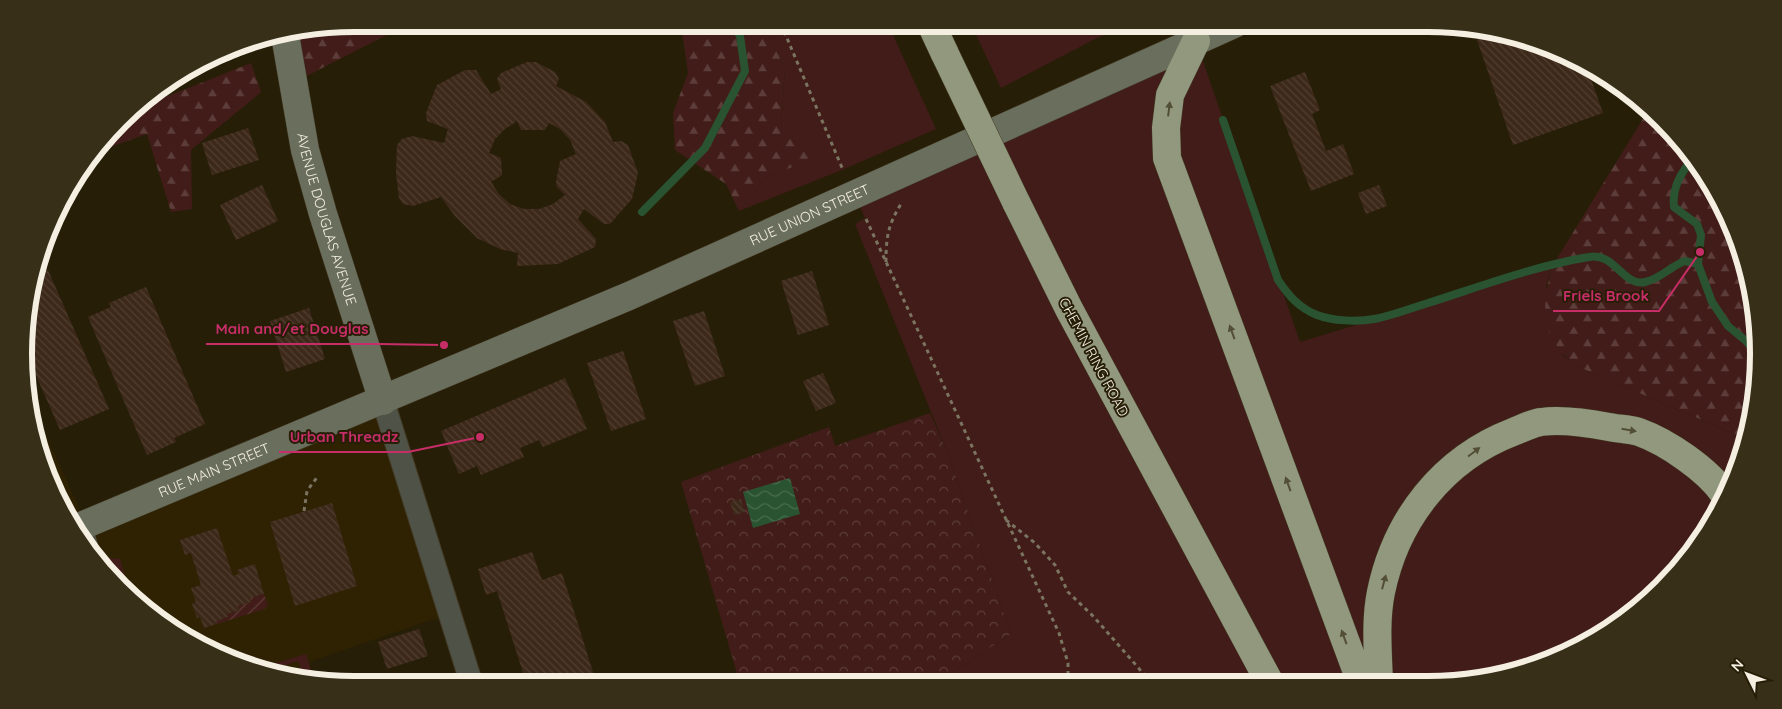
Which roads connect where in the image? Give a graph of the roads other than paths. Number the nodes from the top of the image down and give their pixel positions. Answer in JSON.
{"nodes":[{"id":1,"x":935,"y":32,"type":"edge"},
{"id":2,"x":1216,"y":32,"type":"edge"},
{"id":3,"x":1196,"y":41,"type":"junction"},
{"id":4,"x":276,"y":42,"type":"edge"},
{"id":5,"x":384,"y":401,"type":"junction"},
{"id":6,"x":1720,"y":488,"type":"edge"},
{"id":7,"x":82,"y":525,"type":"edge"},
{"id":8,"x":469,"y":676,"type":"edge"},
{"id":9,"x":1266,"y":676,"type":"edge"},
{"id":10,"x":1358,"y":676,"type":"edge"},
{"id":11,"x":1379,"y":676,"type":"edge"}],
"edges":[{"from":1,"to":9,"type":"highway","name":"CHEMIN RING ROAD","bridge":true},
{"from":2,"to":3,"type":"main road","name":"RUE UNION STREET"},
{"from":3,"to":5,"type":"main road","name":"RUE UNION STREET"},
{"from":10,"to":3,"type":"highway","one_way":true},
{"from":4,"to":5,"type":"main road","name":"AVENUE DOUGLAS AVENUE"},
{"from":5,"to":7,"type":"main road","name":"RUE MAIN STREET"},
{"from":5,"to":8,"type":"street","name":"AVENUE DOUGLAS AVENUE"},
{"from":11,"to":6,"type":"highway","one_way":true}]}
